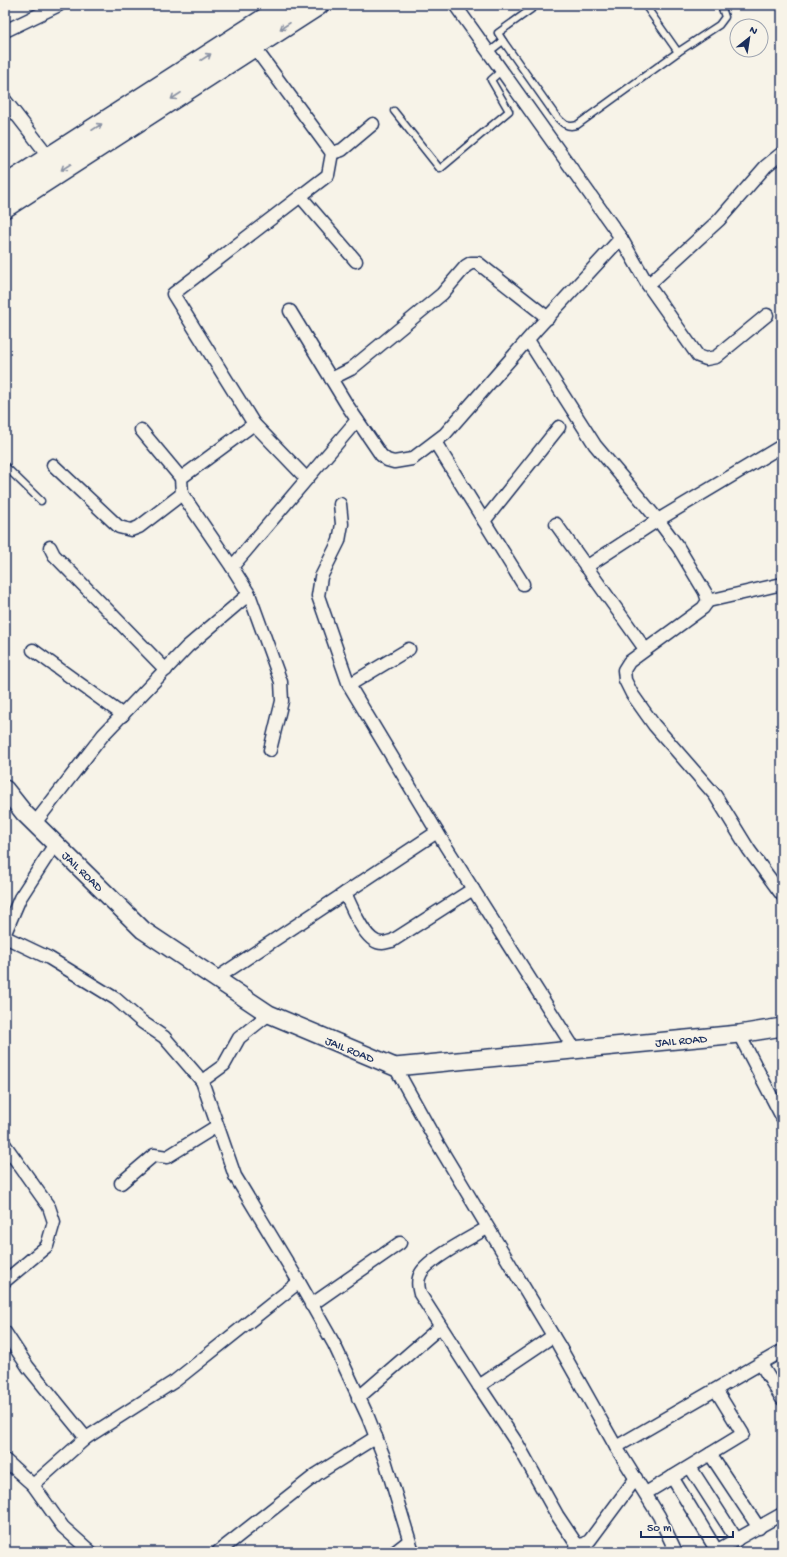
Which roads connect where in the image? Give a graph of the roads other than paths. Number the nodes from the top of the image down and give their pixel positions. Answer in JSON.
{"nodes":[{"id":1,"x":59,"y":5,"type":"edge"},
{"id":2,"x":318,"y":5,"type":"edge"},
{"id":3,"x":455,"y":5,"type":"edge"},
{"id":4,"x":537,"y":5,"type":"edge"},
{"id":5,"x":645,"y":5,"type":"edge"},
{"id":6,"x":721,"y":5,"type":"edge"},
{"id":7,"x":283,"y":6,"type":"edge"},
{"id":8,"x":5,"y":31,"type":"edge"},
{"id":9,"x":503,"y":41,"type":"junction"},
{"id":10,"x":254,"y":46,"type":"junction"},
{"id":11,"x":489,"y":52,"type":"junction"},
{"id":12,"x":678,"y":52,"type":"junction"},
{"id":13,"x":502,"y":70,"type":"junction"},
{"id":14,"x":5,"y":100,"type":"edge"},
{"id":15,"x":394,"y":111,"type":"dead end"},
{"id":16,"x":373,"y":124,"type":"dead end"},
{"id":17,"x":332,"y":153,"type":"junction"},
{"id":18,"x":782,"y":153,"type":"edge"},
{"id":19,"x":50,"y":158,"type":"junction"},
{"id":20,"x":5,"y":186,"type":"edge"},
{"id":21,"x":301,"y":197,"type":"junction"},
{"id":22,"x":5,"y":207,"type":"edge"},
{"id":23,"x":620,"y":238,"type":"junction"},
{"id":24,"x":356,"y":261,"type":"dead end"},
{"id":25,"x":648,"y":284,"type":"junction"},
{"id":26,"x":290,"y":311,"type":"dead end"},
{"id":27,"x":767,"y":315,"type":"dead end"},
{"id":28,"x":548,"y":318,"type":"junction"},
{"id":29,"x":528,"y":340,"type":"junction"},
{"id":30,"x":331,"y":379,"type":"junction"},
{"id":31,"x":357,"y":420,"type":"junction"},
{"id":32,"x":254,"y":424,"type":"junction"},
{"id":33,"x":559,"y":427,"type":"dead end"},
{"id":34,"x":141,"y":430,"type":"dead end"},
{"id":35,"x":435,"y":442,"type":"junction"},
{"id":36,"x":780,"y":447,"type":"dead end"},
{"id":37,"x":53,"y":465,"type":"dead end"},
{"id":38,"x":5,"y":466,"type":"edge"},
{"id":39,"x":181,"y":478,"type":"junction"},
{"id":40,"x":306,"y":478,"type":"junction"},
{"id":41,"x":182,"y":494,"type":"junction"},
{"id":42,"x":40,"y":501,"type":"dead end"},
{"id":43,"x":340,"y":504,"type":"dead end"},
{"id":44,"x":658,"y":520,"type":"junction"},
{"id":45,"x":484,"y":521,"type":"junction"},
{"id":46,"x":556,"y":524,"type":"dead end"},
{"id":47,"x":50,"y":547,"type":"dead end"},
{"id":48,"x":232,"y":567,"type":"junction"},
{"id":49,"x":586,"y":567,"type":"junction"},
{"id":50,"x":523,"y":584,"type":"dead end"},
{"id":51,"x":782,"y":584,"type":"edge"},
{"id":52,"x":249,"y":594,"type":"junction"},
{"id":53,"x":708,"y":601,"type":"junction"},
{"id":54,"x":410,"y":649,"type":"dead end"},
{"id":55,"x":645,"y":649,"type":"junction"},
{"id":56,"x":33,"y":650,"type":"dead end"},
{"id":57,"x":166,"y":670,"type":"junction"},
{"id":58,"x":349,"y":685,"type":"junction"},
{"id":59,"x":122,"y":714,"type":"junction"},
{"id":60,"x":270,"y":750,"type":"dead end"},
{"id":61,"x":5,"y":789,"type":"edge"},
{"id":62,"x":34,"y":823,"type":"junction"},
{"id":63,"x":437,"y":832,"type":"junction"},
{"id":64,"x":55,"y":844,"type":"junction"},
{"id":65,"x":778,"y":882,"type":"edge"},
{"id":66,"x":473,"y":889,"type":"junction"},
{"id":67,"x":345,"y":893,"type":"junction"},
{"id":68,"x":782,"y":896,"type":"edge"},
{"id":69,"x":5,"y":933,"type":"edge"},
{"id":70,"x":5,"y":937,"type":"edge"},
{"id":71,"x":217,"y":978,"type":"junction"},
{"id":72,"x":269,"y":1014,"type":"junction"},
{"id":73,"x":782,"y":1027,"type":"edge"},
{"id":74,"x":738,"y":1034,"type":"junction"},
{"id":75,"x":576,"y":1050,"type":"junction"},
{"id":76,"x":395,"y":1067,"type":"junction"},
{"id":77,"x":202,"y":1081,"type":"junction"},
{"id":78,"x":782,"y":1117,"type":"edge"},
{"id":79,"x":217,"y":1126,"type":"junction"},
{"id":80,"x":5,"y":1145,"type":"edge"},
{"id":81,"x":121,"y":1182,"type":"dead end"},
{"id":82,"x":487,"y":1228,"type":"junction"},
{"id":83,"x":400,"y":1243,"type":"dead end"},
{"id":84,"x":5,"y":1281,"type":"edge"},
{"id":85,"x":299,"y":1282,"type":"junction"},
{"id":86,"x":311,"y":1304,"type":"junction"},
{"id":87,"x":440,"y":1327,"type":"junction"},
{"id":88,"x":5,"y":1332,"type":"edge"},
{"id":89,"x":553,"y":1336,"type":"junction"},
{"id":90,"x":782,"y":1351,"type":"edge"},
{"id":91,"x":761,"y":1364,"type":"junction"},
{"id":92,"x":479,"y":1386,"type":"junction"},
{"id":93,"x":716,"y":1390,"type":"junction"},
{"id":94,"x":358,"y":1398,"type":"junction"},
{"id":95,"x":782,"y":1399,"type":"edge"},
{"id":96,"x":376,"y":1437,"type":"junction"},
{"id":97,"x":86,"y":1438,"type":"junction"},
{"id":98,"x":616,"y":1447,"type":"junction"},
{"id":99,"x":710,"y":1454,"type":"junction"},
{"id":100,"x":5,"y":1460,"type":"edge"},
{"id":101,"x":690,"y":1467,"type":"junction"},
{"id":102,"x":672,"y":1477,"type":"junction"},
{"id":103,"x":636,"y":1478,"type":"junction"},
{"id":104,"x":33,"y":1485,"type":"junction"},
{"id":105,"x":646,"y":1493,"type":"junction"},
{"id":106,"x":782,"y":1514,"type":"edge"},
{"id":107,"x":759,"y":1528,"type":"junction"},
{"id":108,"x":737,"y":1540,"type":"junction"},
{"id":109,"x":411,"y":1547,"type":"edge"},
{"id":110,"x":576,"y":1548,"type":"edge"},
{"id":111,"x":715,"y":1551,"type":"edge"},
{"id":112,"x":92,"y":1552,"type":"edge"},
{"id":113,"x":218,"y":1552,"type":"edge"},
{"id":114,"x":395,"y":1552,"type":"edge"},
{"id":115,"x":676,"y":1552,"type":"edge"}],
"edges":[{"from":1,"to":8,"type":"street"},
{"from":2,"to":10,"type":"main road","one_way":true},
{"from":3,"to":11,"type":"street"},
{"from":4,"to":9,"type":"lane"},
{"from":5,"to":12,"type":"lane"},
{"from":6,"to":12,"type":"lane"},
{"from":19,"to":7,"type":"main road","one_way":true},
{"from":9,"to":11,"type":"lane"},
{"from":9,"to":12,"type":"lane"},
{"from":10,"to":17,"type":"street"},
{"from":10,"to":22,"type":"main road","one_way":true},
{"from":11,"to":13,"type":"street"},
{"from":13,"to":15,"type":"lane"},
{"from":13,"to":23,"type":"street"},
{"from":14,"to":19,"type":"street"},
{"from":16,"to":17,"type":"street"},
{"from":17,"to":21,"type":"street"},
{"from":18,"to":25,"type":"street"},
{"from":19,"to":20,"type":"main road"},
{"from":21,"to":24,"type":"street"},
{"from":21,"to":32,"type":"street"},
{"from":23,"to":25,"type":"street"},
{"from":23,"to":28,"type":"street"},
{"from":25,"to":27,"type":"street"},
{"from":26,"to":30,"type":"street"},
{"from":28,"to":29,"type":"street"},
{"from":28,"to":30,"type":"street"},
{"from":29,"to":35,"type":"street"},
{"from":29,"to":44,"type":"street"},
{"from":30,"to":31,"type":"street"},
{"from":31,"to":35,"type":"street"},
{"from":31,"to":40,"type":"street"},
{"from":32,"to":39,"type":"street"},
{"from":32,"to":40,"type":"street"},
{"from":33,"to":45,"type":"street"},
{"from":34,"to":39,"type":"street"},
{"from":35,"to":45,"type":"street"},
{"from":36,"to":44,"type":"street"},
{"from":37,"to":41,"type":"street"},
{"from":38,"to":42,"type":"lane"},
{"from":39,"to":41,"type":"street"},
{"from":40,"to":48,"type":"street"},
{"from":41,"to":48,"type":"street"},
{"from":43,"to":58,"type":"street"},
{"from":44,"to":49,"type":"street"},
{"from":44,"to":53,"type":"street"},
{"from":45,"to":50,"type":"street"},
{"from":46,"to":49,"type":"street"},
{"from":47,"to":57,"type":"street"},
{"from":48,"to":52,"type":"street"},
{"from":49,"to":55,"type":"street"},
{"from":51,"to":53,"type":"street"},
{"from":52,"to":57,"type":"street"},
{"from":52,"to":60,"type":"street"},
{"from":53,"to":55,"type":"street"},
{"from":54,"to":58,"type":"street"},
{"from":55,"to":65,"type":"street"},
{"from":56,"to":59,"type":"street"},
{"from":57,"to":59,"type":"street"},
{"from":58,"to":63,"type":"street"},
{"from":59,"to":62,"type":"street"},
{"from":61,"to":62,"type":"street","name":"JAIL ROAD"},
{"from":62,"to":64,"type":"street","name":"JAIL ROAD"},
{"from":63,"to":66,"type":"street"},
{"from":63,"to":67,"type":"street"},
{"from":64,"to":69,"type":"street"},
{"from":64,"to":71,"type":"street","name":"JAIL ROAD"},
{"from":65,"to":68,"type":"street"},
{"from":66,"to":67,"type":"street"},
{"from":66,"to":75,"type":"street"},
{"from":67,"to":71,"type":"street"},
{"from":70,"to":77,"type":"street"},
{"from":71,"to":72,"type":"street","name":"JAIL ROAD"},
{"from":72,"to":76,"type":"street","name":"JAIL ROAD"},
{"from":72,"to":77,"type":"street"},
{"from":73,"to":74,"type":"street","name":"JAIL ROAD"},
{"from":74,"to":75,"type":"street","name":"JAIL ROAD"},
{"from":74,"to":78,"type":"street"},
{"from":75,"to":76,"type":"street","name":"JAIL ROAD"},
{"from":76,"to":82,"type":"street"},
{"from":77,"to":79,"type":"street"},
{"from":79,"to":81,"type":"street"},
{"from":79,"to":85,"type":"street"},
{"from":80,"to":84,"type":"street"},
{"from":82,"to":87,"type":"street"},
{"from":82,"to":89,"type":"street"},
{"from":83,"to":86,"type":"street"},
{"from":85,"to":86,"type":"street"},
{"from":85,"to":97,"type":"street"},
{"from":86,"to":94,"type":"street"},
{"from":87,"to":92,"type":"street"},
{"from":87,"to":94,"type":"street"},
{"from":88,"to":97,"type":"street"},
{"from":89,"to":92,"type":"street"},
{"from":89,"to":98,"type":"street"},
{"from":90,"to":91,"type":"street"},
{"from":91,"to":93,"type":"street"},
{"from":91,"to":95,"type":"street"},
{"from":92,"to":110,"type":"street"},
{"from":93,"to":98,"type":"street"},
{"from":93,"to":99,"type":"street"},
{"from":94,"to":96,"type":"street"},
{"from":96,"to":109,"type":"street"},
{"from":96,"to":113,"type":"street"},
{"from":97,"to":104,"type":"street"},
{"from":98,"to":103,"type":"street"},
{"from":99,"to":101,"type":"street"},
{"from":99,"to":107,"type":"street"},
{"from":100,"to":104,"type":"street"},
{"from":101,"to":102,"type":"street"},
{"from":101,"to":108,"type":"street"},
{"from":102,"to":105,"type":"street"},
{"from":102,"to":111,"type":"street"},
{"from":103,"to":105,"type":"street"},
{"from":103,"to":110,"type":"street"},
{"from":104,"to":112,"type":"street"},
{"from":105,"to":115,"type":"street"},
{"from":106,"to":107,"type":"street"},
{"from":107,"to":108,"type":"street"},
{"from":108,"to":111,"type":"street"},
{"from":109,"to":114,"type":"street"}]}
